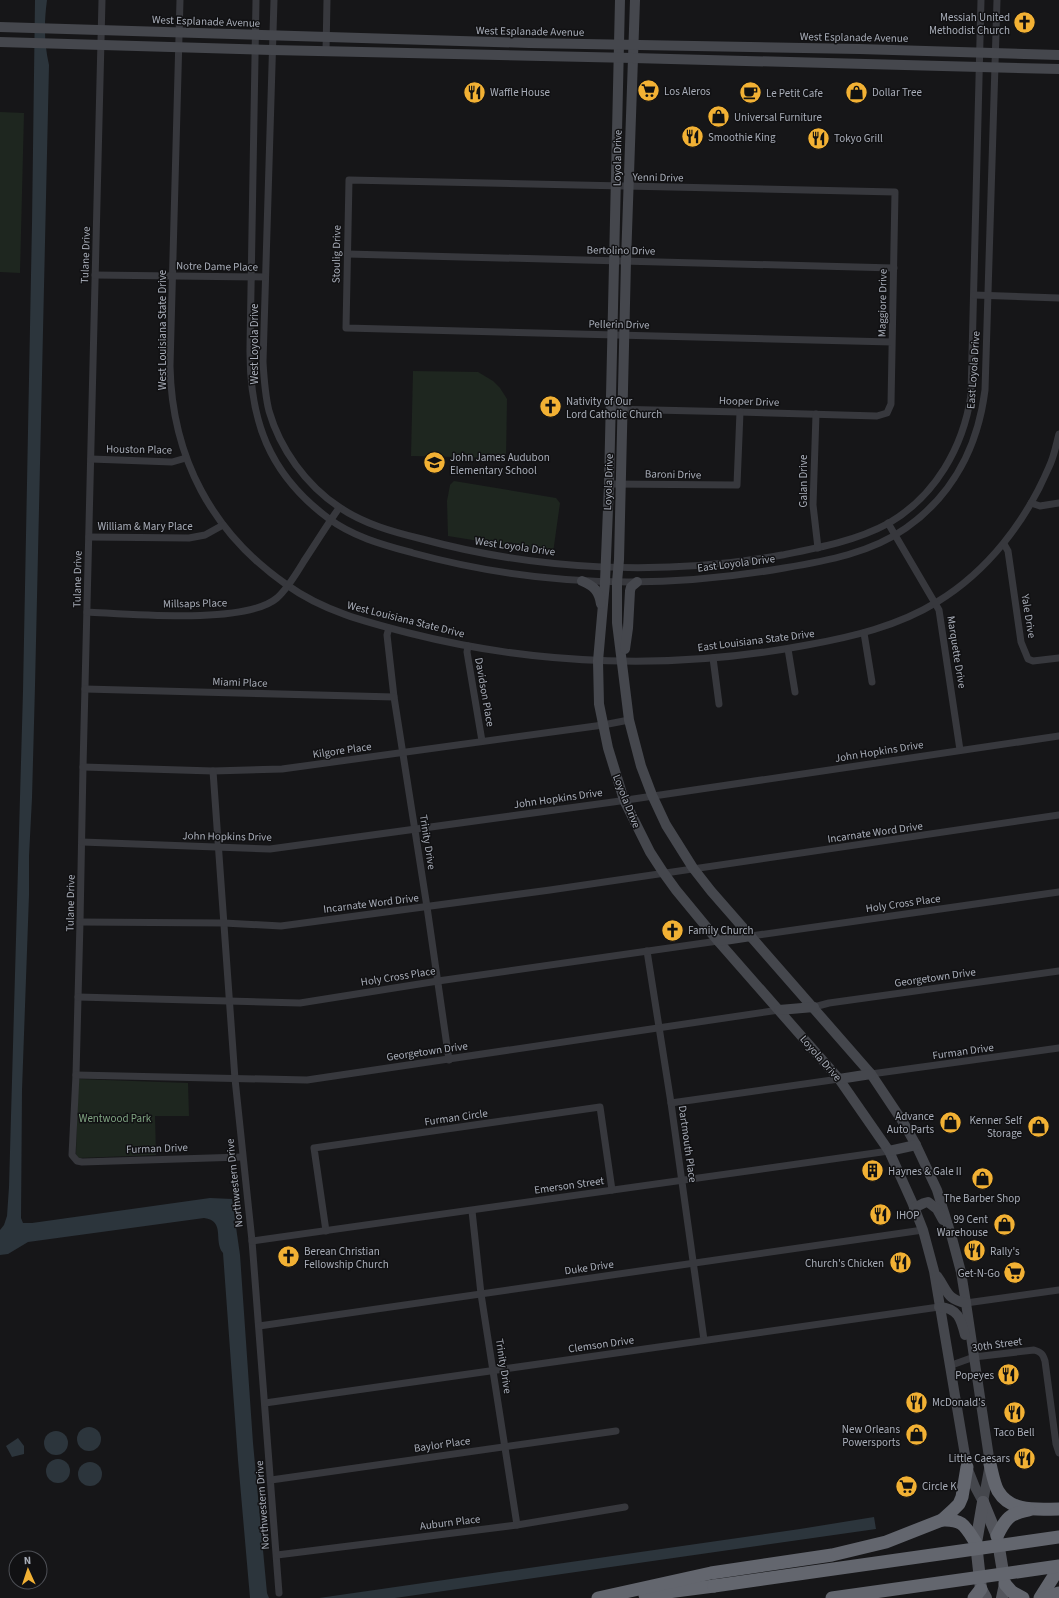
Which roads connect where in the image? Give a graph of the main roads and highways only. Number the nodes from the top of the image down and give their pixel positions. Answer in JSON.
{"nodes":[{"id":1,"x":620,"y":0,"type":"edge"},
{"id":2,"x":635,"y":0,"type":"edge"},
{"id":3,"x":0,"y":27,"type":"edge"},
{"id":4,"x":0,"y":42,"type":"edge"},
{"id":5,"x":620,"y":45,"type":"junction"},
{"id":6,"x":633,"y":45,"type":"junction"},
{"id":7,"x":727,"y":47,"type":"junction"},
{"id":8,"x":793,"y":48,"type":"junction"},
{"id":9,"x":859,"y":49,"type":"junction"},
{"id":10,"x":930,"y":51,"type":"junction"},
{"id":11,"x":1059,"y":55,"type":"edge"},
{"id":12,"x":619,"y":58,"type":"junction"},
{"id":13,"x":633,"y":58,"type":"junction"},
{"id":14,"x":727,"y":60,"type":"junction"},
{"id":15,"x":793,"y":62,"type":"junction"},
{"id":16,"x":859,"y":64,"type":"junction"},
{"id":17,"x":930,"y":65,"type":"junction"},
{"id":18,"x":1059,"y":69,"type":"edge"},
{"id":19,"x":619,"y":85,"type":"junction"},
{"id":20,"x":632,"y":86,"type":"junction"},
{"id":21,"x":582,"y":581,"type":"road end"},
{"id":22,"x":637,"y":582,"type":"road end"},
{"id":23,"x":603,"y":612,"type":"junction"},
{"id":24,"x":623,"y":662,"type":"junction"},
{"id":25,"x":751,"y":936,"type":"junction"},
{"id":26,"x":718,"y":941,"type":"junction"},
{"id":27,"x":814,"y":1007,"type":"junction"},
{"id":28,"x":779,"y":1010,"type":"junction"},
{"id":29,"x":871,"y":1074,"type":"junction"},
{"id":30,"x":840,"y":1079,"type":"junction"},
{"id":31,"x":916,"y":1145,"type":"junction"},
{"id":32,"x":889,"y":1151,"type":"junction"},
{"id":33,"x":914,"y":1208,"type":"junction"},
{"id":34,"x":952,"y":1238,"type":"junction"},
{"id":35,"x":934,"y":1271,"type":"junction"},
{"id":36,"x":966,"y":1303,"type":"junction"},
{"id":37,"x":939,"y":1307,"type":"junction"},
{"id":38,"x":972,"y":1346,"type":"junction"},
{"id":39,"x":990,"y":1464,"type":"junction"},
{"id":40,"x":967,"y":1467,"type":"junction"},
{"id":41,"x":983,"y":1502,"type":"junction"},
{"id":42,"x":1031,"y":1509,"type":"junction"},
{"id":43,"x":1059,"y":1509,"type":"edge"},
{"id":44,"x":942,"y":1520,"type":"junction"},
{"id":45,"x":997,"y":1536,"type":"junction"},
{"id":46,"x":1059,"y":1537,"type":"edge"},
{"id":47,"x":976,"y":1543,"type":"junction"},
{"id":48,"x":1059,"y":1567,"type":"edge"},
{"id":49,"x":1005,"y":1584,"type":"junction"},
{"id":50,"x":1059,"y":1593,"type":"edge"},
{"id":51,"x":980,"y":1595,"type":"edge"},
{"id":52,"x":598,"y":1598,"type":"edge"},
{"id":53,"x":622,"y":1598,"type":"edge"},
{"id":54,"x":832,"y":1598,"type":"edge"},
{"id":55,"x":1002,"y":1598,"type":"edge"},
{"id":56,"x":1023,"y":1598,"type":"edge"},
{"id":57,"x":1041,"y":1598,"type":"edge"}],
"edges":[{"from":1,"to":5,"type":"main road","name":"Loyola Drive"},
{"from":2,"to":6,"type":"main road","name":"Loyola Drive"},
{"from":3,"to":5,"type":"main road","name":"West Esplanade Avenue"},
{"from":4,"to":12,"type":"main road"},
{"from":5,"to":6,"type":"main road","name":"West Esplanade Avenue"},
{"from":5,"to":12,"type":"main road","name":"Loyola Drive"},
{"from":6,"to":7,"type":"main road","name":"West Esplanade Avenue"},
{"from":6,"to":13,"type":"main road","name":"Loyola Drive"},
{"from":7,"to":8,"type":"main road","name":"West Esplanade Avenue"},
{"from":7,"to":14,"type":"main road"},
{"from":8,"to":9,"type":"main road","name":"West Esplanade Avenue"},
{"from":8,"to":15,"type":"main road"},
{"from":9,"to":10,"type":"main road","name":"West Esplanade Avenue"},
{"from":9,"to":16,"type":"main road"},
{"from":10,"to":11,"type":"main road","name":"West Esplanade Avenue"},
{"from":10,"to":17,"type":"main road"},
{"from":12,"to":13,"type":"main road"},
{"from":12,"to":19,"type":"main road","name":"Loyola Drive"},
{"from":13,"to":14,"type":"main road"},
{"from":13,"to":20,"type":"main road","name":"Loyola Drive"},
{"from":14,"to":15,"type":"main road"},
{"from":15,"to":16,"type":"main road"},
{"from":16,"to":17,"type":"main road"},
{"from":17,"to":18,"type":"main road"},
{"from":19,"to":20,"type":"main road"},
{"from":19,"to":23,"type":"main road","name":"Loyola Drive"},
{"from":20,"to":24,"type":"main road","name":"Loyola Drive"},
{"from":21,"to":23,"type":"main road"},
{"from":22,"to":24,"type":"main road"},
{"from":23,"to":26,"type":"main road","name":"Loyola Drive"},
{"from":24,"to":25,"type":"main road","name":"Loyola Drive"},
{"from":25,"to":26,"type":"main road"},
{"from":25,"to":27,"type":"main road","name":"Loyola Drive"},
{"from":26,"to":28,"type":"main road","name":"Loyola Drive"},
{"from":27,"to":28,"type":"main road"},
{"from":27,"to":29,"type":"main road","name":"Loyola Drive"},
{"from":28,"to":30,"type":"main road","name":"Loyola Drive"},
{"from":29,"to":30,"type":"main road"},
{"from":29,"to":31,"type":"main road","name":"Loyola Drive"},
{"from":30,"to":32,"type":"main road","name":"Loyola Drive"},
{"from":31,"to":32,"type":"main road"},
{"from":31,"to":34,"type":"main road","name":"Loyola Drive"},
{"from":32,"to":33,"type":"main road","name":"Loyola Drive"},
{"from":33,"to":34,"type":"main road"},
{"from":33,"to":35,"type":"main road","name":"Loyola Drive"},
{"from":34,"to":36,"type":"main road","name":"Loyola Drive"},
{"from":35,"to":36,"type":"main road"},
{"from":35,"to":37,"type":"main road","name":"Loyola Drive"},
{"from":36,"to":38,"type":"main road","name":"Loyola Drive"},
{"from":37,"to":38,"type":"main road"},
{"from":37,"to":40,"type":"main road","name":"Loyola Drive"},
{"from":38,"to":39,"type":"main road","name":"Loyola Drive"},
{"from":39,"to":41,"type":"main road","name":"Loyola Drive"},
{"from":39,"to":42,"type":"highway"},
{"from":40,"to":41,"type":"main road","name":"Loyola Drive"},
{"from":40,"to":44,"type":"highway"},
{"from":41,"to":45,"type":"main road","name":"Loyola Drive"},
{"from":41,"to":47,"type":"main road","name":"Loyola Drive"},
{"from":42,"to":43,"type":"highway"},
{"from":42,"to":45,"type":"highway"},
{"from":44,"to":47,"type":"highway"},
{"from":44,"to":52,"type":"highway"},
{"from":45,"to":49,"type":"main road","name":"Loyola Drive"},
{"from":46,"to":53,"type":"highway","bridge":true},
{"from":47,"to":51,"type":"main road","name":"Loyola Drive"},
{"from":48,"to":54,"type":"highway","bridge":true},
{"from":48,"to":57,"type":"highway"},
{"from":49,"to":55,"type":"main road","name":"Loyola Drive"},
{"from":49,"to":56,"type":"highway"},
{"from":50,"to":57,"type":"highway"}]}
